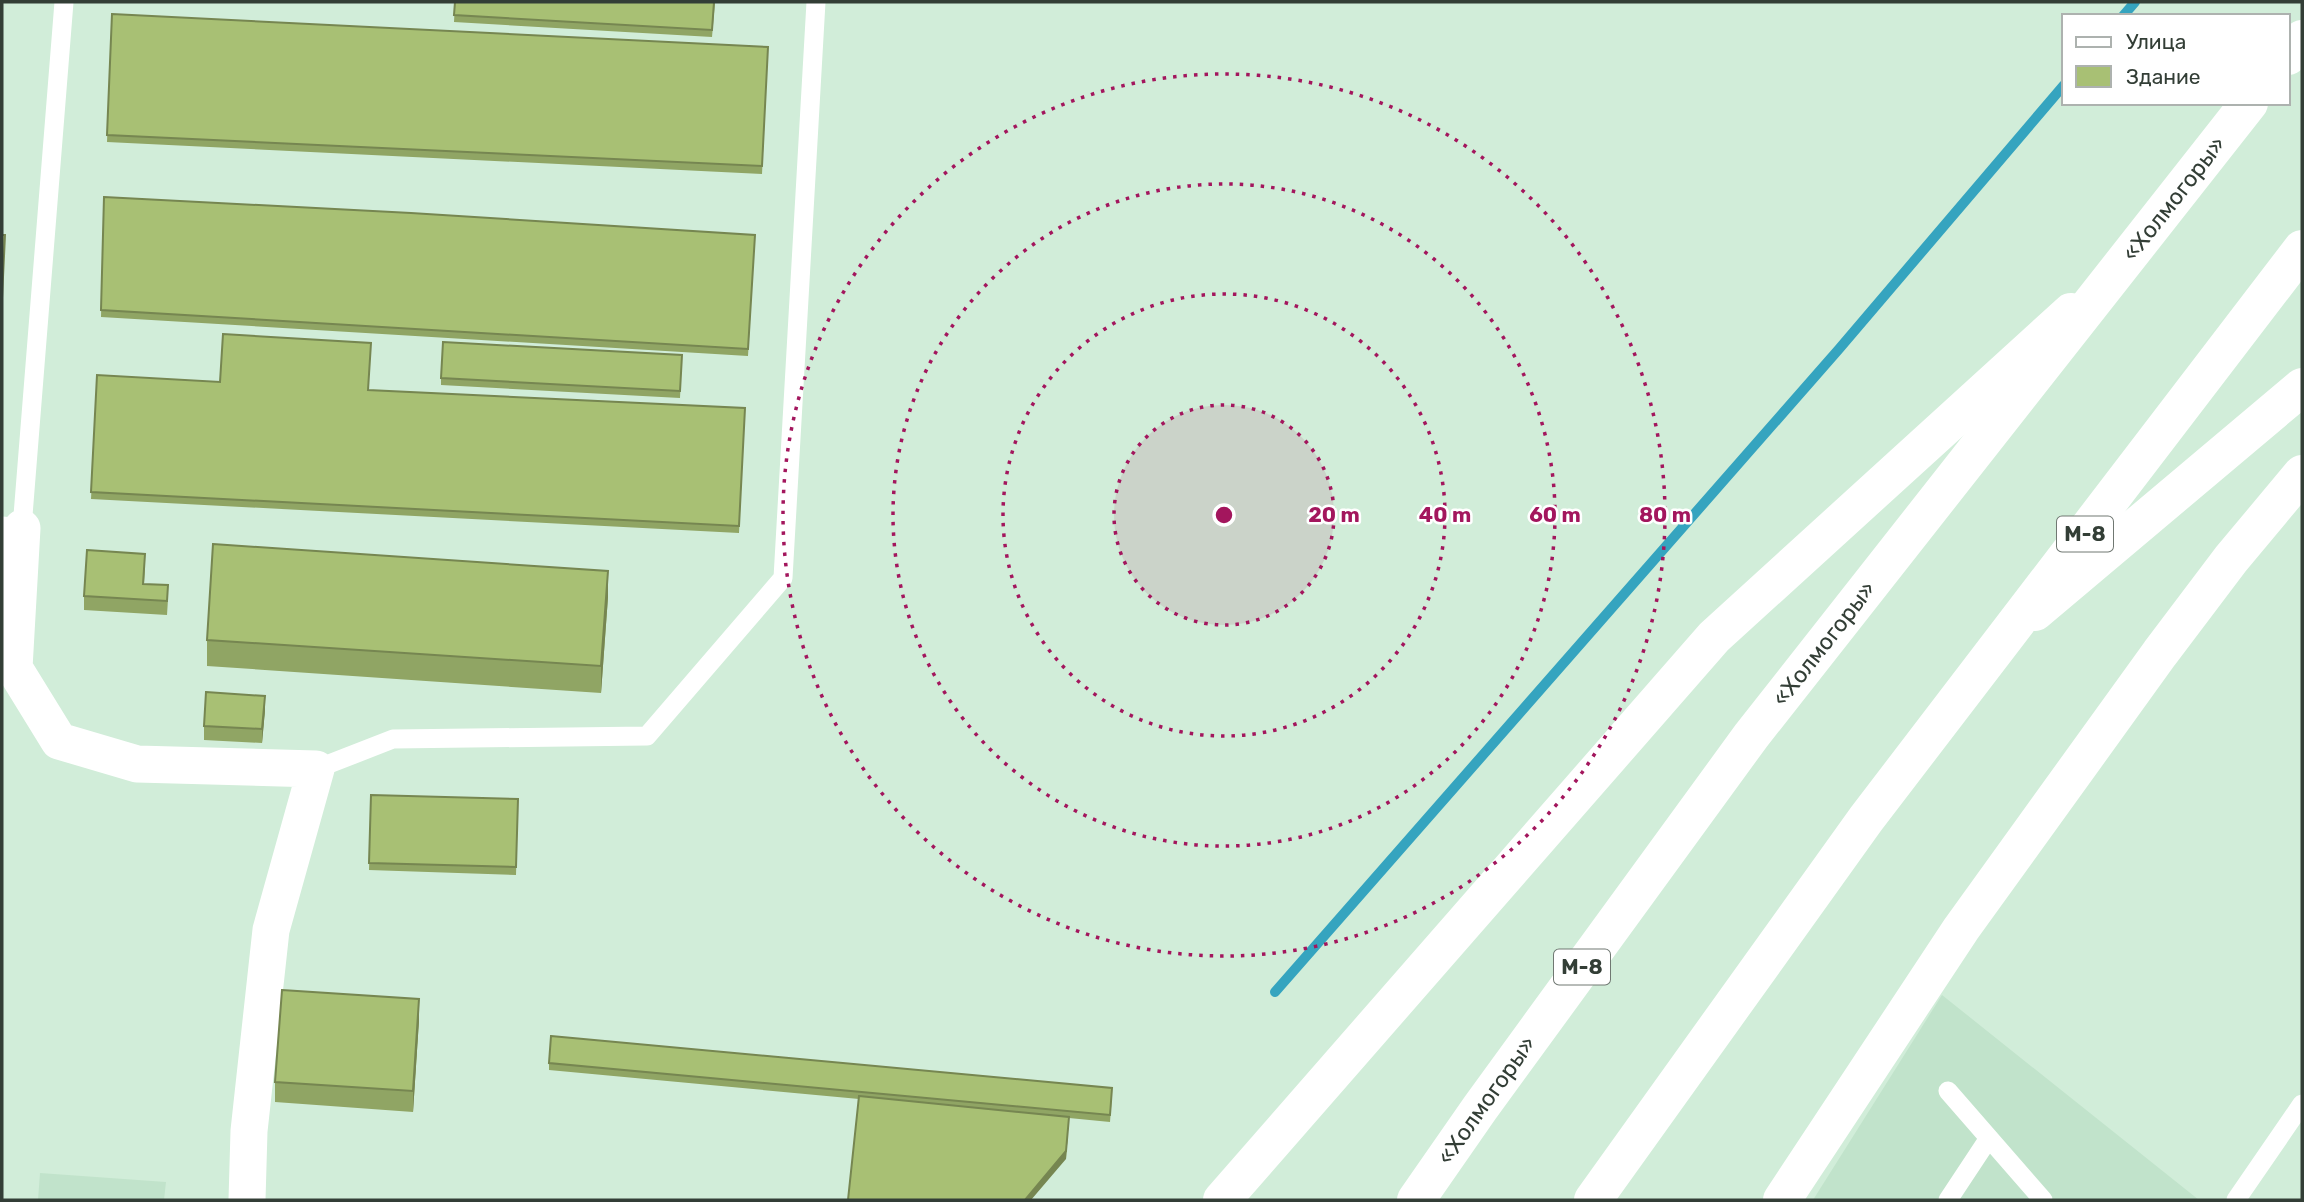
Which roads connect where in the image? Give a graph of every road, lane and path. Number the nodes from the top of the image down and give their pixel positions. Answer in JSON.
{"nodes":[{"id":1,"x":64,"y":2,"type":"edge"},
{"id":2,"x":816,"y":2,"type":"edge"},
{"id":3,"x":2302,"y":40,"type":"edge"},
{"id":4,"x":2290,"y":54,"type":"edge"},
{"id":5,"x":2247,"y":105,"type":"edge"},
{"id":6,"x":2302,"y":249,"type":"edge"},
{"id":7,"x":2124,"y":263,"type":"junction"},
{"id":8,"x":2302,"y":387,"type":"edge"},
{"id":9,"x":2302,"y":474,"type":"edge"},
{"id":10,"x":12,"y":527,"type":"edge"},
{"id":11,"x":2009,"y":634,"type":"junction"},
{"id":12,"x":316,"y":769,"type":"junction"},
{"id":13,"x":1948,"y":1091,"type":"dead end"},
{"id":14,"x":2302,"y":1104,"type":"edge"},
{"id":15,"x":1989,"y":1138,"type":"junction"},
{"id":16,"x":247,"y":1200,"type":"edge"},
{"id":17,"x":1222,"y":1200,"type":"edge"},
{"id":18,"x":1416,"y":1200,"type":"edge"},
{"id":19,"x":1593,"y":1200,"type":"edge"},
{"id":20,"x":1782,"y":1200,"type":"edge"},
{"id":21,"x":1948,"y":1200,"type":"edge"},
{"id":22,"x":2043,"y":1200,"type":"edge"},
{"id":23,"x":2236,"y":1200,"type":"edge"}],
"edges":[{"from":1,"to":10,"type":"lane"},
{"from":2,"to":12,"type":"lane"},
{"from":3,"to":4,"type":"main road"},
{"from":5,"to":7,"type":"main road","name":"«Холмогоры»","number":"М-8"},
{"from":6,"to":11,"type":"main road","number":"М-8"},
{"from":7,"to":17,"type":"main road"},
{"from":7,"to":18,"type":"main road","name":"«Холмогоры»","number":"М-8"},
{"from":8,"to":11,"type":"main road"},
{"from":9,"to":20,"type":"main road"},
{"from":10,"to":12,"type":"street"},
{"from":11,"to":19,"type":"main road","number":"М-8"},
{"from":12,"to":16,"type":"street"},
{"from":13,"to":15,"type":"lane"},
{"from":14,"to":23,"type":"lane"},
{"from":15,"to":21,"type":"lane"},
{"from":15,"to":22,"type":"lane"}]}
